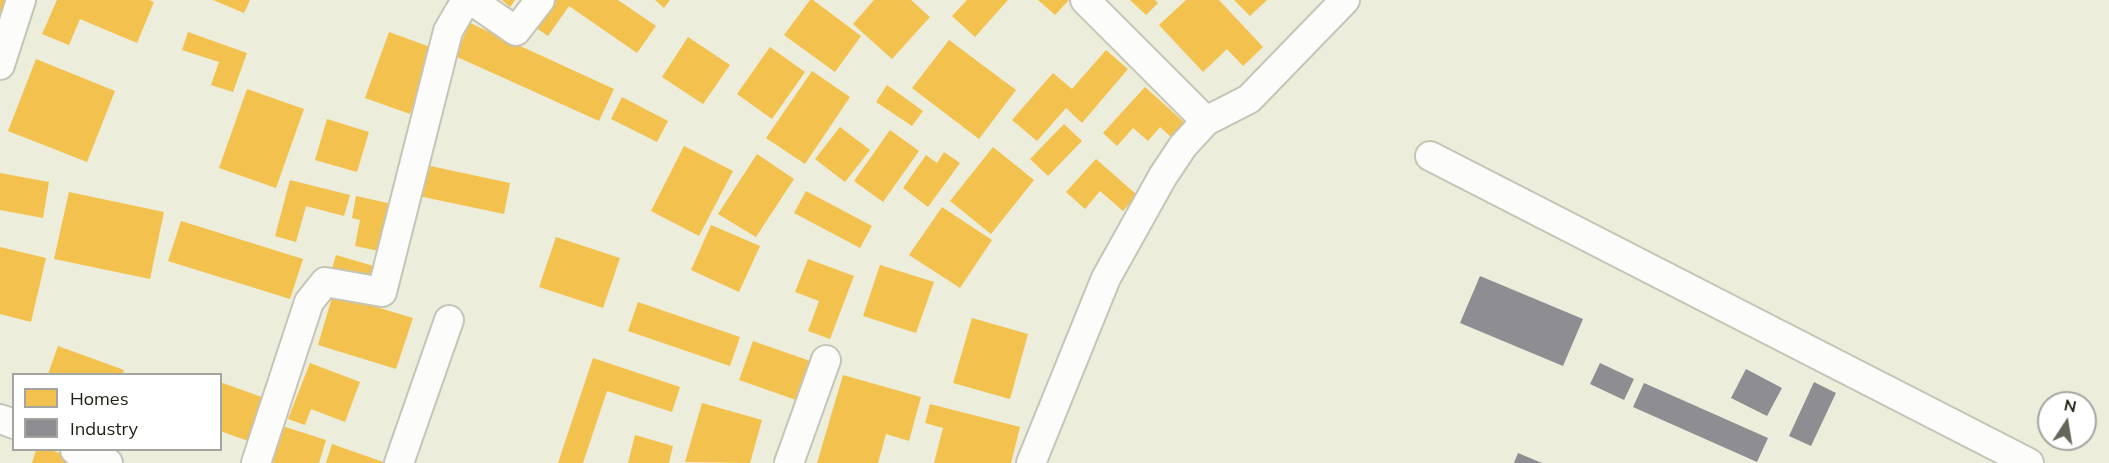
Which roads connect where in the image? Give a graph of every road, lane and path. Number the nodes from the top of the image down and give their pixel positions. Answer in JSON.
{"nodes":[{"id":1,"x":21,"y":0,"type":"edge"},
{"id":2,"x":469,"y":0,"type":"edge"},
{"id":3,"x":540,"y":0,"type":"edge"},
{"id":4,"x":1085,"y":0,"type":"edge"},
{"id":5,"x":1345,"y":0,"type":"edge"},
{"id":6,"x":0,"y":65,"type":"edge"},
{"id":7,"x":1206,"y":121,"type":"junction"},
{"id":8,"x":1430,"y":156,"type":"dead end"},
{"id":9,"x":449,"y":320,"type":"dead end"},
{"id":10,"x":826,"y":360,"type":"dead end"},
{"id":11,"x":78,"y":451,"type":"edge"},
{"id":12,"x":108,"y":463,"type":"edge"},
{"id":13,"x":256,"y":463,"type":"edge"},
{"id":14,"x":399,"y":463,"type":"edge"},
{"id":15,"x":789,"y":463,"type":"edge"},
{"id":16,"x":1031,"y":463,"type":"edge"},
{"id":17,"x":2029,"y":463,"type":"edge"}],
"edges":[{"from":1,"to":6,"type":"street"},
{"from":2,"to":3,"type":"street"},
{"from":2,"to":13,"type":"street"},
{"from":4,"to":7,"type":"street"},
{"from":5,"to":7,"type":"street"},
{"from":7,"to":16,"type":"street"},
{"from":8,"to":17,"type":"street"},
{"from":9,"to":14,"type":"street"},
{"from":10,"to":15,"type":"street"},
{"from":11,"to":12,"type":"street"}]}
